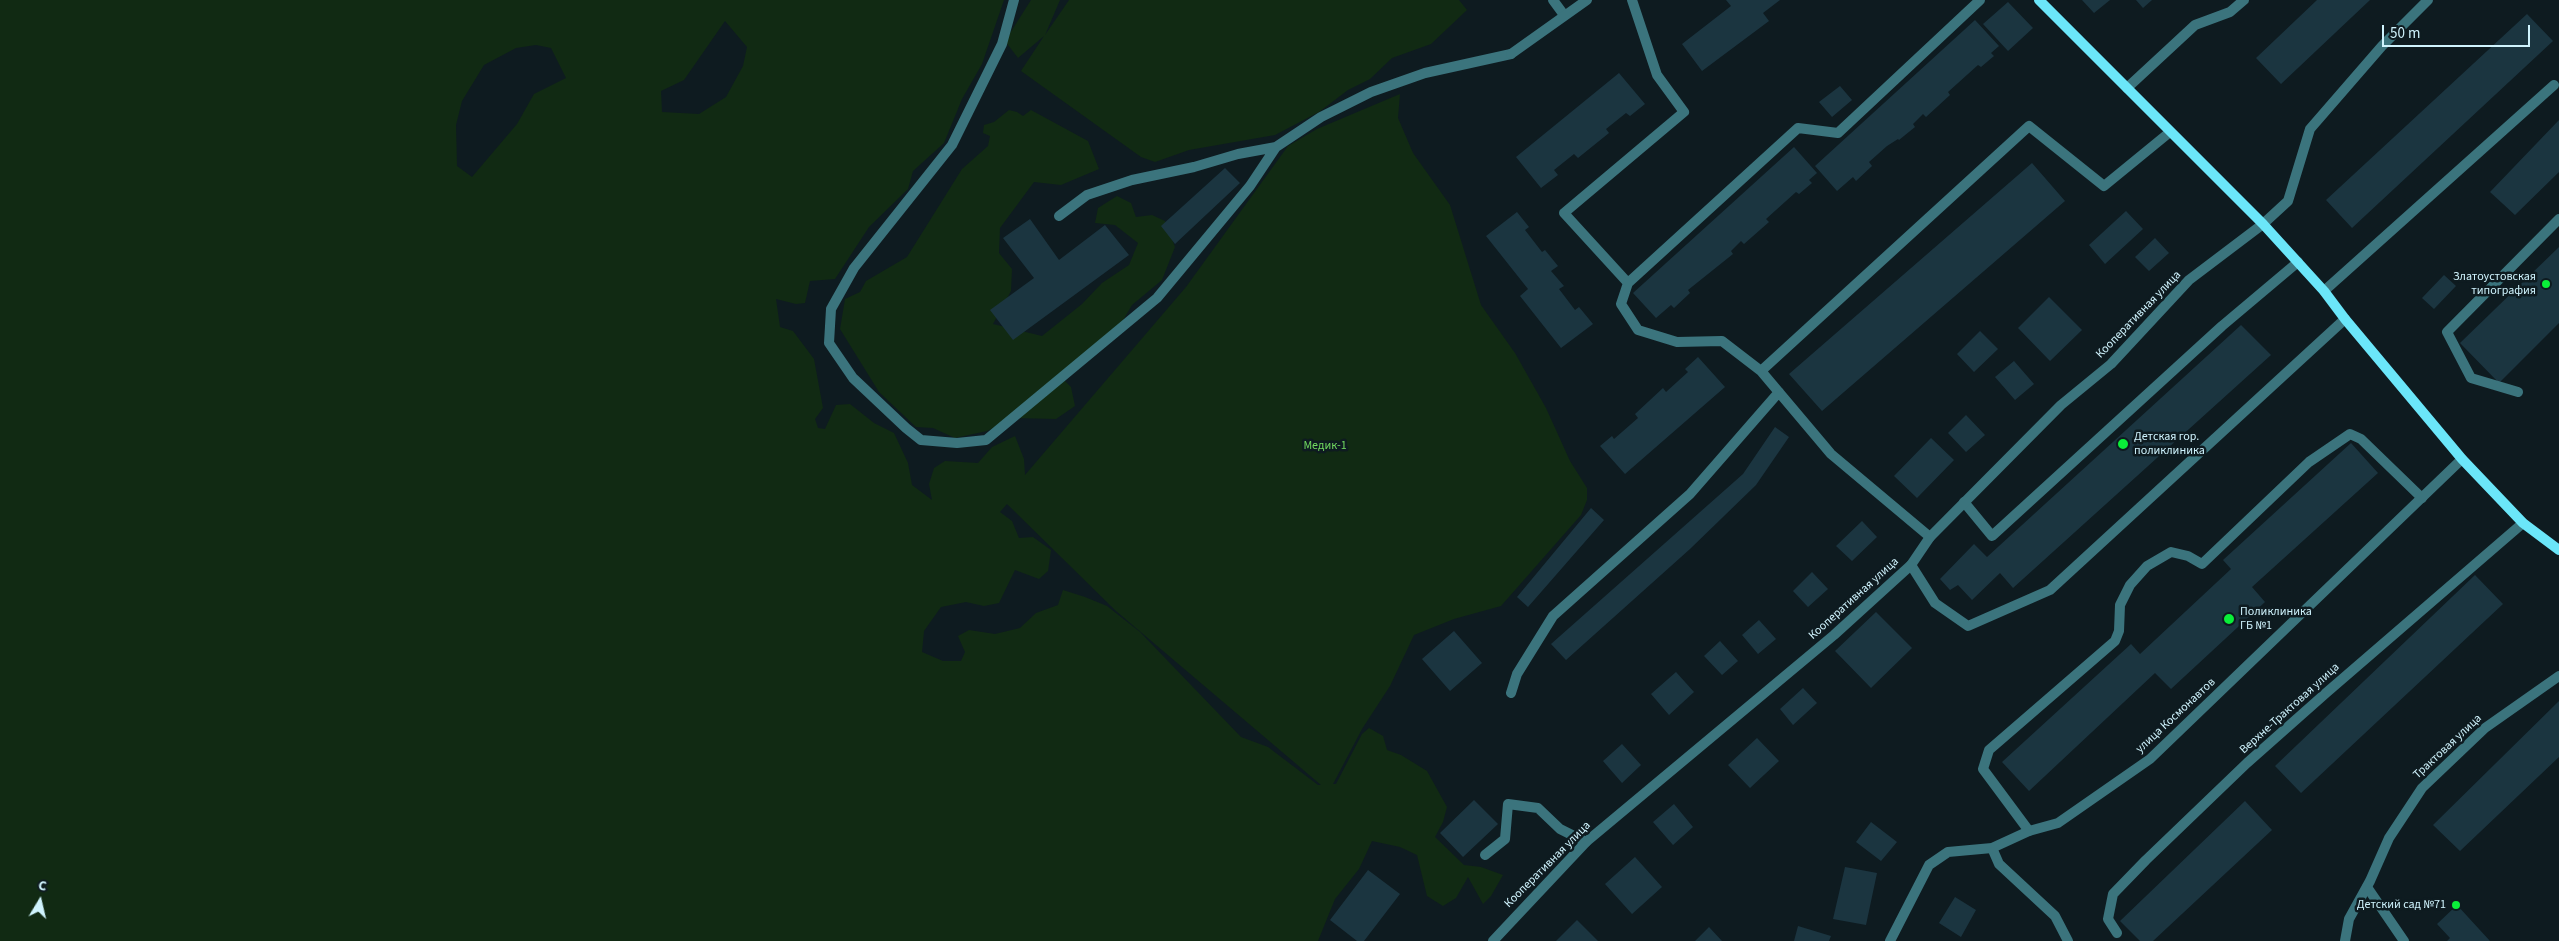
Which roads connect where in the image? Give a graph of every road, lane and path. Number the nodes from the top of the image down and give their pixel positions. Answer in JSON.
{"nodes":[{"id":1,"x":1014,"y":0,"type":"edge"},
{"id":2,"x":1553,"y":0,"type":"edge"},
{"id":3,"x":1587,"y":0,"type":"edge"},
{"id":4,"x":1632,"y":0,"type":"edge"},
{"id":5,"x":1980,"y":0,"type":"edge"},
{"id":6,"x":2039,"y":0,"type":"edge"},
{"id":7,"x":2244,"y":0,"type":"edge"},
{"id":8,"x":2428,"y":0,"type":"edge"},
{"id":9,"x":1564,"y":15,"type":"junction"},
{"id":10,"x":2554,"y":85,"type":"dead end"},
{"id":11,"x":2127,"y":88,"type":"junction"},
{"id":12,"x":2170,"y":132,"type":"junction"},
{"id":13,"x":1276,"y":147,"type":"junction"},
{"id":14,"x":1059,"y":216,"type":"dead end"},
{"id":15,"x":2559,"y":219,"type":"edge"},
{"id":16,"x":2263,"y":224,"type":"junction"},
{"id":17,"x":2298,"y":262,"type":"junction"},
{"id":18,"x":1628,"y":283,"type":"junction"},
{"id":19,"x":2324,"y":291,"type":"junction"},
{"id":20,"x":2345,"y":320,"type":"junction"},
{"id":21,"x":1761,"y":371,"type":"junction"},
{"id":22,"x":1778,"y":392,"type":"junction"},
{"id":23,"x":2518,"y":392,"type":"dead end"},
{"id":24,"x":2462,"y":459,"type":"junction"},
{"id":25,"x":2422,"y":498,"type":"junction"},
{"id":26,"x":1964,"y":502,"type":"junction"},
{"id":27,"x":2523,"y":524,"type":"junction"},
{"id":28,"x":1930,"y":537,"type":"junction"},
{"id":29,"x":2559,"y":550,"type":"edge"},
{"id":30,"x":1911,"y":565,"type":"junction"},
{"id":31,"x":2559,"y":676,"type":"edge"},
{"id":32,"x":1511,"y":693,"type":"dead end"},
{"id":33,"x":2029,"y":831,"type":"junction"},
{"id":34,"x":1586,"y":842,"type":"junction"},
{"id":35,"x":1992,"y":848,"type":"junction"},
{"id":36,"x":1485,"y":855,"type":"dead end"},
{"id":37,"x":2366,"y":887,"type":"junction"},
{"id":38,"x":2117,"y":933,"type":"dead end"},
{"id":39,"x":1493,"y":941,"type":"edge"},
{"id":40,"x":1890,"y":941,"type":"edge"},
{"id":41,"x":2067,"y":941,"type":"edge"},
{"id":42,"x":2344,"y":941,"type":"edge"},
{"id":43,"x":2404,"y":941,"type":"edge"}],
"edges":[{"from":1,"to":13,"type":"street"},
{"from":2,"to":9,"type":"street"},
{"from":3,"to":9,"type":"street"},
{"from":4,"to":18,"type":"street"},
{"from":5,"to":18,"type":"street"},
{"from":6,"to":11,"type":"street"},
{"from":7,"to":11,"type":"street"},
{"from":8,"to":16,"type":"street","name":"Кооперативная улица"},
{"from":9,"to":13,"type":"street"},
{"from":10,"to":19,"type":"street"},
{"from":11,"to":12,"type":"street"},
{"from":12,"to":16,"type":"street"},
{"from":12,"to":21,"type":"street"},
{"from":13,"to":14,"type":"street"},
{"from":15,"to":23,"type":"street"},
{"from":16,"to":17,"type":"street"},
{"from":16,"to":26,"type":"street","name":"Кооперативная улица"},
{"from":17,"to":19,"type":"street"},
{"from":17,"to":26,"type":"street"},
{"from":18,"to":21,"type":"street"},
{"from":19,"to":20,"type":"street"},
{"from":20,"to":24,"type":"street"},
{"from":20,"to":30,"type":"street"},
{"from":21,"to":22,"type":"street"},
{"from":22,"to":28,"type":"street"},
{"from":22,"to":32,"type":"street"},
{"from":24,"to":25,"type":"street","name":"улица Космонавтов"},
{"from":24,"to":27,"type":"street"},
{"from":25,"to":33,"type":"street","name":"улица Космонавтов"},
{"from":25,"to":33,"type":"street"},
{"from":26,"to":28,"type":"street","name":"Кооперативная улица"},
{"from":27,"to":29,"type":"street"},
{"from":27,"to":38,"type":"street","name":"Верхне-Трактовая улица"},
{"from":28,"to":30,"type":"street","name":"Кооперативная улица"},
{"from":30,"to":34,"type":"street","name":"Кооперативная улица"},
{"from":31,"to":37,"type":"street","name":"Трактовая улица"},
{"from":33,"to":35,"type":"street","name":"улица Космонавтов"},
{"from":34,"to":36,"type":"street"},
{"from":34,"to":39,"type":"street","name":"Кооперативная улица"},
{"from":35,"to":40,"type":"street","name":"улица Космонавтов"},
{"from":35,"to":41,"type":"street"},
{"from":37,"to":42,"type":"street","name":"Трактовая улица"},
{"from":37,"to":43,"type":"street"}]}
